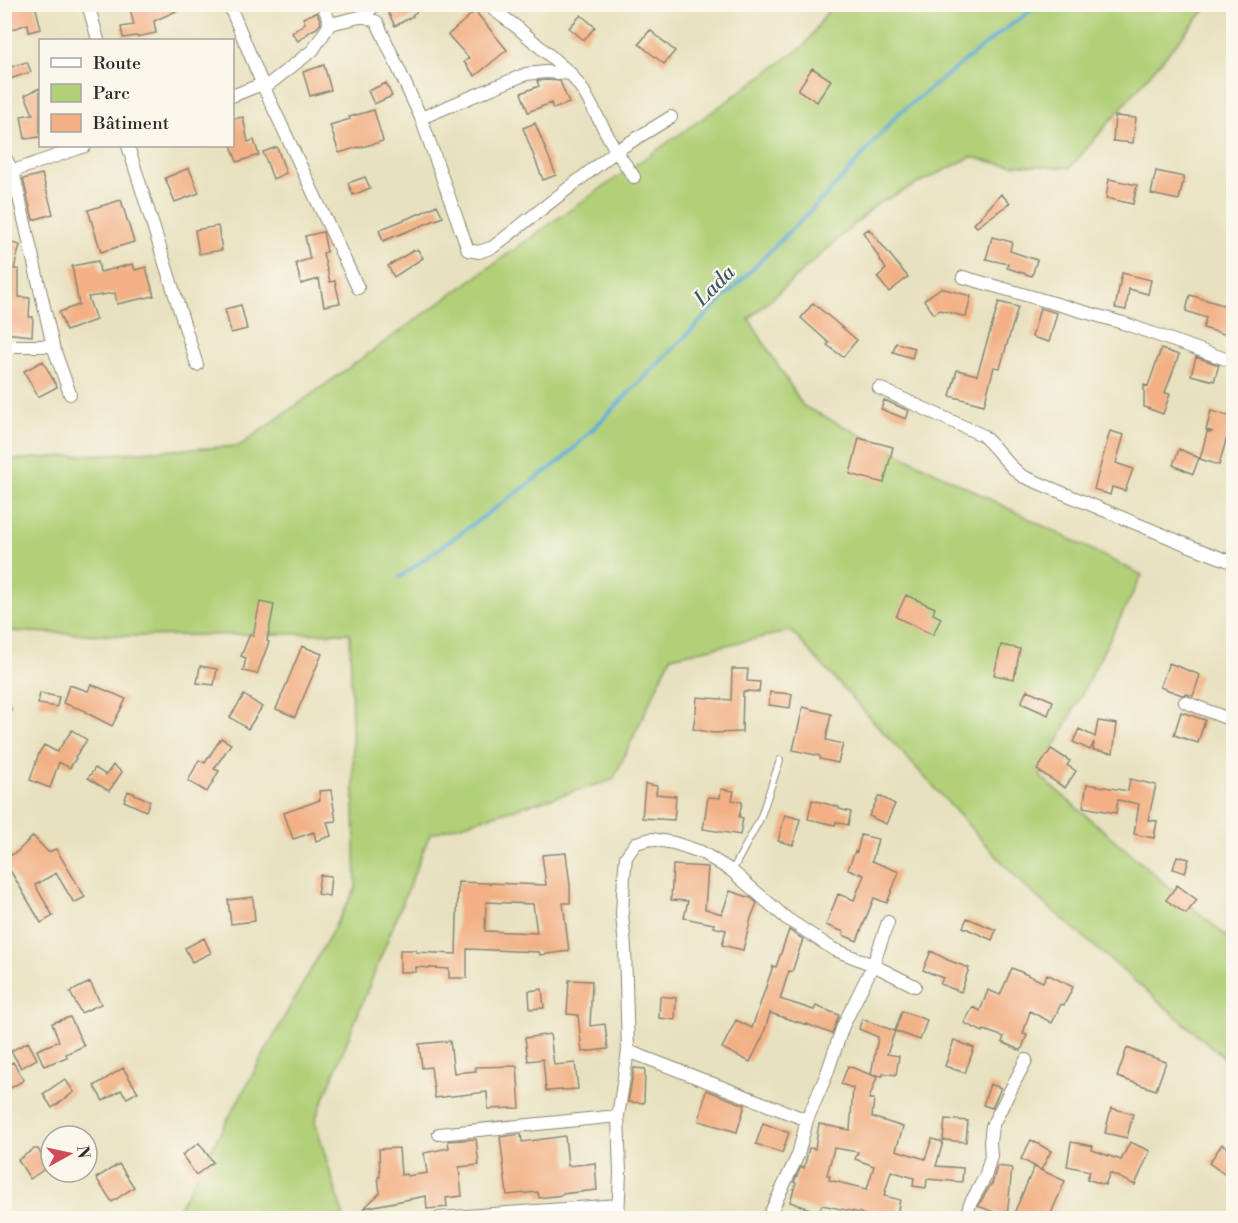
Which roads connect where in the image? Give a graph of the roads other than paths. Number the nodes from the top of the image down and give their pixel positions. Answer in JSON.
{"nodes":[{"id":1,"x":88,"y":4,"type":"edge"},
{"id":2,"x":229,"y":4,"type":"edge"},
{"id":3,"x":323,"y":4,"type":"edge"},
{"id":4,"x":376,"y":4,"type":"edge"},
{"id":5,"x":486,"y":4,"type":"edge"},
{"id":6,"x":364,"y":16,"type":"junction"},
{"id":7,"x":330,"y":24,"type":"junction"},
{"id":8,"x":98,"y":39,"type":"edge"},
{"id":9,"x":572,"y":74,"type":"junction"},
{"id":10,"x":263,"y":86,"type":"junction"},
{"id":11,"x":234,"y":95,"type":"edge"},
{"id":12,"x":671,"y":117,"type":"dead end"},
{"id":13,"x":421,"y":118,"type":"junction"},
{"id":14,"x":82,"y":147,"type":"edge"},
{"id":15,"x":128,"y":147,"type":"edge"},
{"id":16,"x":616,"y":151,"type":"junction"},
{"id":17,"x":4,"y":156,"type":"edge"},
{"id":18,"x":13,"y":171,"type":"junction"},
{"id":19,"x":634,"y":177,"type":"dead end"},
{"id":20,"x":963,"y":277,"type":"dead end"},
{"id":21,"x":358,"y":288,"type":"dead end"},
{"id":22,"x":4,"y":345,"type":"edge"},
{"id":23,"x":53,"y":346,"type":"junction"},
{"id":24,"x":1233,"y":362,"type":"edge"},
{"id":25,"x":197,"y":365,"type":"dead end"},
{"id":26,"x":879,"y":388,"type":"dead end"},
{"id":27,"x":70,"y":394,"type":"dead end"},
{"id":28,"x":1233,"y":563,"type":"edge"},
{"id":29,"x":1185,"y":702,"type":"dead end"},
{"id":30,"x":1233,"y":721,"type":"edge"},
{"id":31,"x":780,"y":760,"type":"dead end"},
{"id":32,"x":732,"y":871,"type":"junction"},
{"id":33,"x":888,"y":922,"type":"dead end"},
{"id":34,"x":873,"y":965,"type":"junction"},
{"id":35,"x":915,"y":986,"type":"dead end"},
{"id":36,"x":628,"y":1051,"type":"junction"},
{"id":37,"x":1026,"y":1060,"type":"dead end"},
{"id":38,"x":618,"y":1116,"type":"junction"},
{"id":39,"x":807,"y":1120,"type":"junction"},
{"id":40,"x":439,"y":1134,"type":"dead end"},
{"id":41,"x":618,"y":1204,"type":"junction"},
{"id":42,"x":439,"y":1218,"type":"edge"},
{"id":43,"x":618,"y":1218,"type":"edge"},
{"id":44,"x":768,"y":1218,"type":"edge"},
{"id":45,"x":966,"y":1218,"type":"edge"}],
"edges":[{"from":1,"to":8,"type":"street"},
{"from":2,"to":10,"type":"street"},
{"from":3,"to":7,"type":"street"},
{"from":4,"to":6,"type":"street"},
{"from":5,"to":9,"type":"street"},
{"from":6,"to":7,"type":"street"},
{"from":6,"to":13,"type":"street"},
{"from":7,"to":10,"type":"street"},
{"from":9,"to":13,"type":"street"},
{"from":9,"to":16,"type":"street"},
{"from":10,"to":11,"type":"street"},
{"from":10,"to":21,"type":"street"},
{"from":12,"to":16,"type":"street"},
{"from":13,"to":16,"type":"street"},
{"from":14,"to":18,"type":"street"},
{"from":15,"to":25,"type":"street"},
{"from":16,"to":19,"type":"street"},
{"from":17,"to":18,"type":"street"},
{"from":18,"to":23,"type":"street"},
{"from":20,"to":24,"type":"street"},
{"from":22,"to":23,"type":"street"},
{"from":23,"to":27,"type":"street"},
{"from":26,"to":28,"type":"street"},
{"from":29,"to":30,"type":"street"},
{"from":31,"to":32,"type":"lane"},
{"from":32,"to":34,"type":"street"},
{"from":32,"to":36,"type":"street"},
{"from":33,"to":34,"type":"street"},
{"from":34,"to":35,"type":"street"},
{"from":34,"to":39,"type":"street"},
{"from":36,"to":38,"type":"street"},
{"from":36,"to":39,"type":"street"},
{"from":37,"to":45,"type":"street"},
{"from":38,"to":40,"type":"street"},
{"from":38,"to":41,"type":"street"},
{"from":39,"to":44,"type":"street"},
{"from":41,"to":42,"type":"street"},
{"from":41,"to":43,"type":"street"}]}
